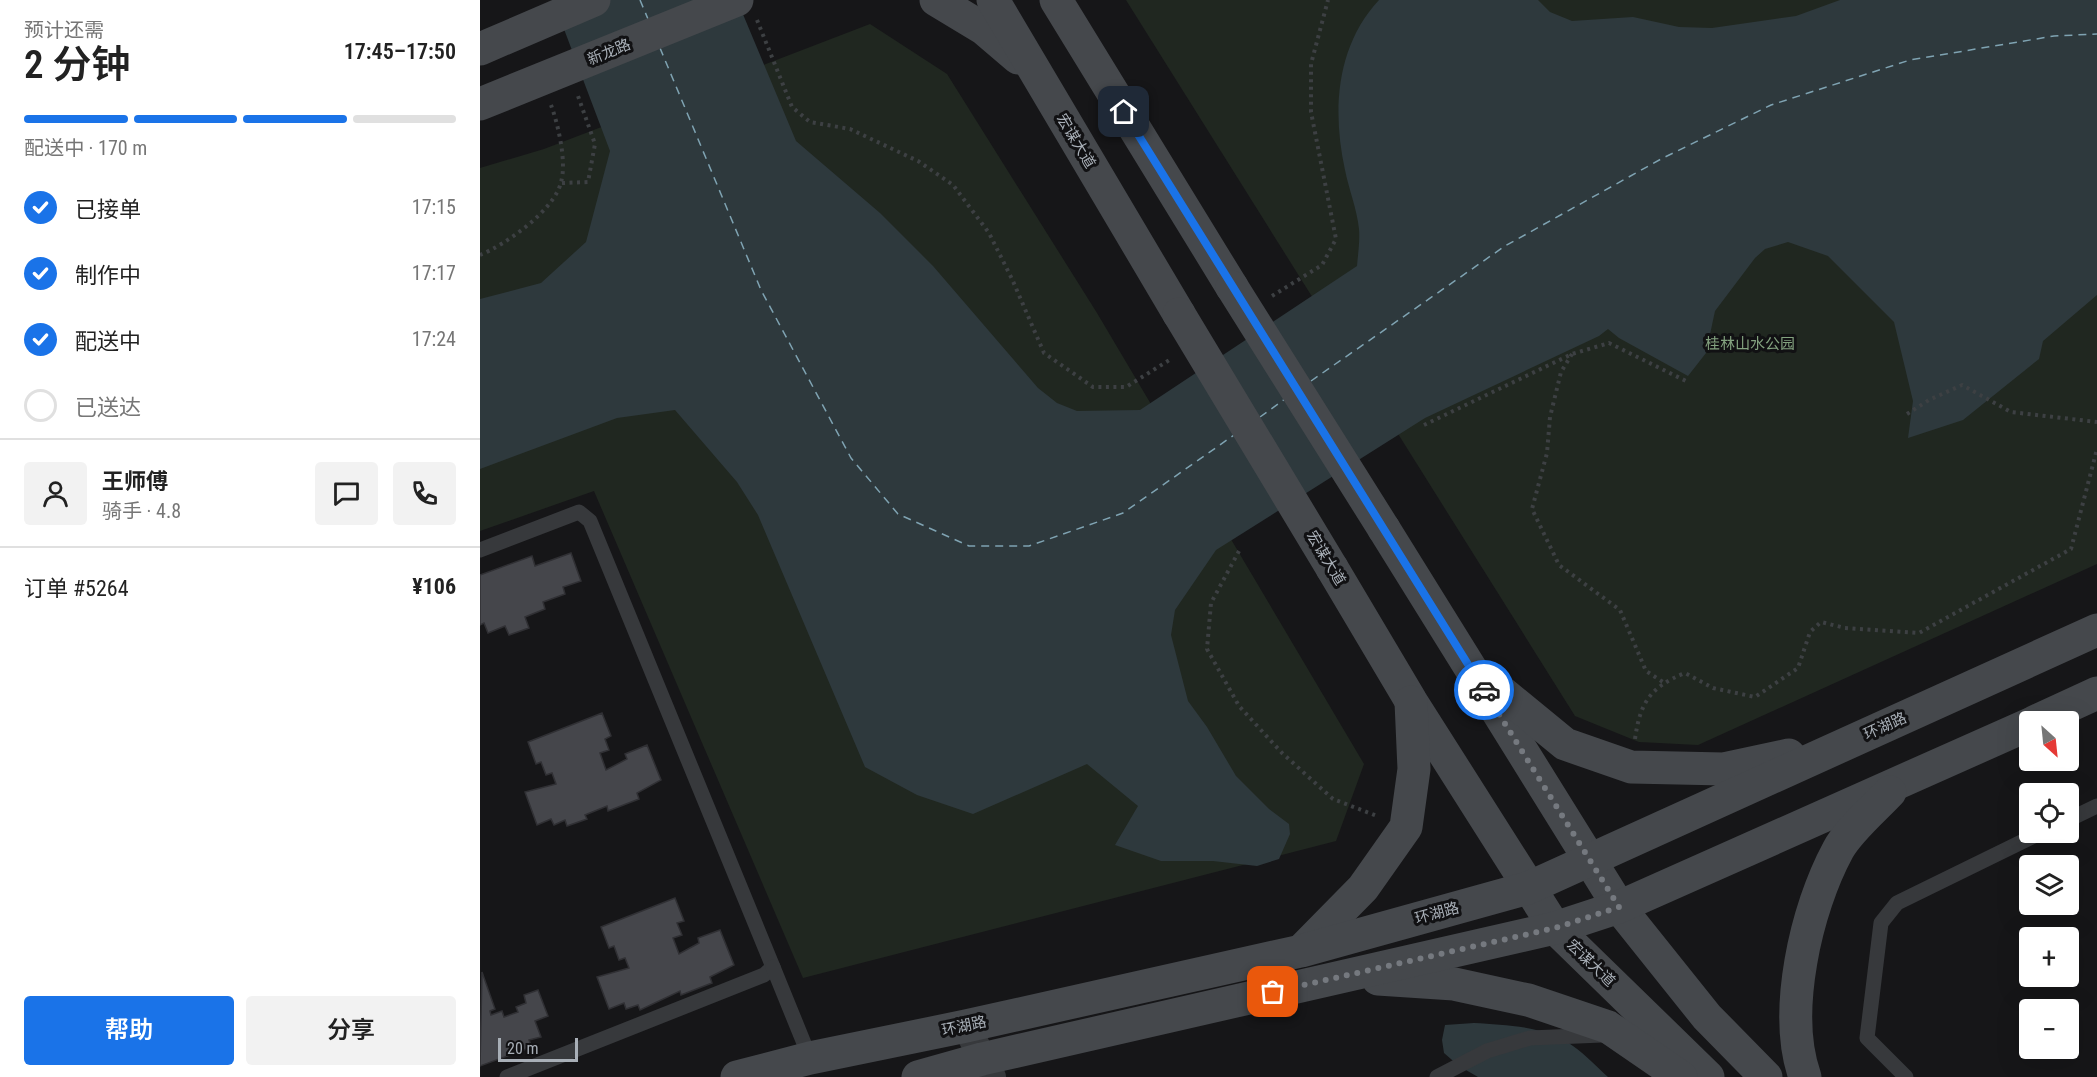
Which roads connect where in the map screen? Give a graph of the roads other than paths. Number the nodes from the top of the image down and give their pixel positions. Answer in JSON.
{"nodes":[{"id":1,"x":594,"y":0,"type":"edge"},
{"id":2,"x":737,"y":0,"type":"edge"},
{"id":3,"x":936,"y":0,"type":"edge"},
{"id":4,"x":993,"y":0,"type":"edge"},
{"id":5,"x":1056,"y":0,"type":"edge"},
{"id":6,"x":1080,"y":0,"type":"edge"},
{"id":7,"x":480,"y":49,"type":"edge"},
{"id":8,"x":1088,"y":53,"type":"junction"},
{"id":9,"x":1037,"y":74,"type":"junction"},
{"id":10,"x":480,"y":104,"type":"edge"},
{"id":11,"x":480,"y":549,"type":"edge"},
{"id":12,"x":2097,"y":630,"type":"edge"},
{"id":13,"x":1470,"y":666,"type":"junction"},
{"id":14,"x":2097,"y":693,"type":"edge"},
{"id":15,"x":1411,"y":701,"type":"junction"},
{"id":16,"x":2058,"y":711,"type":"edge"},
{"id":17,"x":2019,"y":729,"type":"edge"},
{"id":18,"x":1849,"y":742,"type":"junction"},
{"id":19,"x":1898,"y":783,"type":"junction"},
{"id":20,"x":2097,"y":806,"type":"edge"},
{"id":21,"x":2079,"y":814,"type":"edge"},
{"id":22,"x":2020,"y":843,"type":"edge"},
{"id":23,"x":1588,"y":861,"type":"junction"},
{"id":24,"x":1528,"y":888,"type":"junction"},
{"id":25,"x":1619,"y":907,"type":"junction"},
{"id":26,"x":1555,"y":928,"type":"junction"},
{"id":27,"x":1301,"y":951,"type":"junction"},
{"id":28,"x":773,"y":967,"type":"junction"},
{"id":29,"x":1340,"y":977,"type":"junction"},
{"id":30,"x":966,"y":1026,"type":"junction"},
{"id":31,"x":1618,"y":1035,"type":"junction"},
{"id":32,"x":810,"y":1058,"type":"junction"},
{"id":33,"x":987,"y":1068,"type":"edge"},
{"id":34,"x":507,"y":1077,"type":"edge"},
{"id":35,"x":737,"y":1077,"type":"edge"},
{"id":36,"x":918,"y":1077,"type":"edge"},
{"id":37,"x":1437,"y":1077,"type":"edge"},
{"id":38,"x":1681,"y":1077,"type":"edge"},
{"id":39,"x":1708,"y":1077,"type":"edge"},
{"id":40,"x":1766,"y":1077,"type":"edge"},
{"id":41,"x":1805,"y":1077,"type":"edge"},
{"id":42,"x":1906,"y":1077,"type":"edge"}],
"edges":[{"from":1,"to":7,"type":"main road","bridge":true},
{"from":2,"to":10,"type":"main road","name":"新龙路","bridge":true},
{"from":3,"to":9,"type":"main road"},
{"from":4,"to":9,"type":"main road","name":"宏谋大道"},
{"from":5,"to":8,"type":"main road"},
{"from":6,"to":8,"type":"main road"},
{"from":8,"to":13,"type":"main road","bridge":true},
{"from":9,"to":15,"type":"main road","name":"宏谋大道","bridge":true},
{"from":11,"to":28,"type":"lane"},
{"from":12,"to":18,"type":"main road","name":"环湖路"},
{"from":13,"to":18,"type":"main road"},
{"from":13,"to":23,"type":"main road"},
{"from":14,"to":16,"type":"main road"},
{"from":15,"to":24,"type":"main road","name":"宏谋大道"},
{"from":15,"to":27,"type":"main road"},
{"from":17,"to":19,"type":"main road"},
{"from":18,"to":23,"type":"main road","name":"环湖路"},
{"from":19,"to":25,"type":"main road"},
{"from":19,"to":41,"type":"main road"},
{"from":20,"to":21,"type":"lane"},
{"from":22,"to":42,"type":"lane"},
{"from":23,"to":24,"type":"main road","name":"环湖路"},
{"from":23,"to":25,"type":"main road"},
{"from":24,"to":26,"type":"main road","name":"宏谋大道"},
{"from":24,"to":27,"type":"main road","name":"环湖路"},
{"from":25,"to":26,"type":"main road"},
{"from":25,"to":40,"type":"main road"},
{"from":26,"to":29,"type":"main road"},
{"from":26,"to":39,"type":"main road","name":"宏谋大道"},
{"from":27,"to":30,"type":"main road","name":"环湖路"},
{"from":28,"to":32,"type":"lane"},
{"from":28,"to":34,"type":"lane"},
{"from":29,"to":31,"type":"main road"},
{"from":29,"to":33,"type":"main road"},
{"from":30,"to":32,"type":"main road","name":"环湖路"},
{"from":30,"to":33,"type":"street"},
{"from":31,"to":37,"type":"lane"},
{"from":31,"to":38,"type":"main road"},
{"from":32,"to":35,"type":"main road","name":"环湖路"},
{"from":33,"to":36,"type":"main road"}]}
